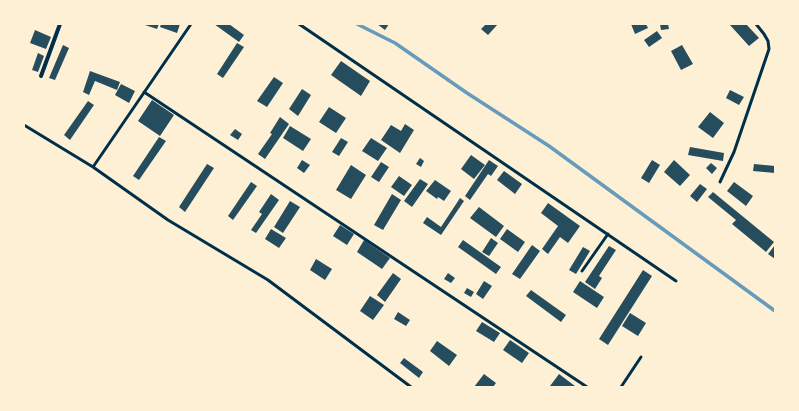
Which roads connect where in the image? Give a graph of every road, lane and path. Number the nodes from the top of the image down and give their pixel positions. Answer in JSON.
{"nodes":[{"id":1,"x":60,"y":24,"type":"edge"},
{"id":2,"x":191,"y":24,"type":"edge"},
{"id":3,"x":299,"y":24,"type":"edge"},
{"id":4,"x":756,"y":24,"type":"edge"},
{"id":5,"x":41,"y":76,"type":"dead end"},
{"id":6,"x":144,"y":92,"type":"junction"},
{"id":7,"x":24,"y":125,"type":"edge"},
{"id":8,"x":93,"y":167,"type":"junction"},
{"id":9,"x":720,"y":182,"type":"dead end"},
{"id":10,"x":608,"y":234,"type":"junction"},
{"id":11,"x":582,"y":271,"type":"dead end"},
{"id":12,"x":676,"y":280,"type":"dead end"},
{"id":13,"x":641,"y":358,"type":"dead end"},
{"id":14,"x":411,"y":387,"type":"edge"},
{"id":15,"x":587,"y":387,"type":"edge"},
{"id":16,"x":621,"y":387,"type":"edge"}],
"edges":[{"from":1,"to":5,"type":"street"},
{"from":2,"to":6,"type":"lane"},
{"from":3,"to":10,"type":"lane"},
{"from":4,"to":9,"type":"lane"},
{"from":6,"to":8,"type":"lane"},
{"from":6,"to":15,"type":"lane"},
{"from":7,"to":8,"type":"lane"},
{"from":8,"to":14,"type":"lane"},
{"from":10,"to":11,"type":"lane"},
{"from":10,"to":12,"type":"lane"},
{"from":13,"to":16,"type":"lane"}]}
